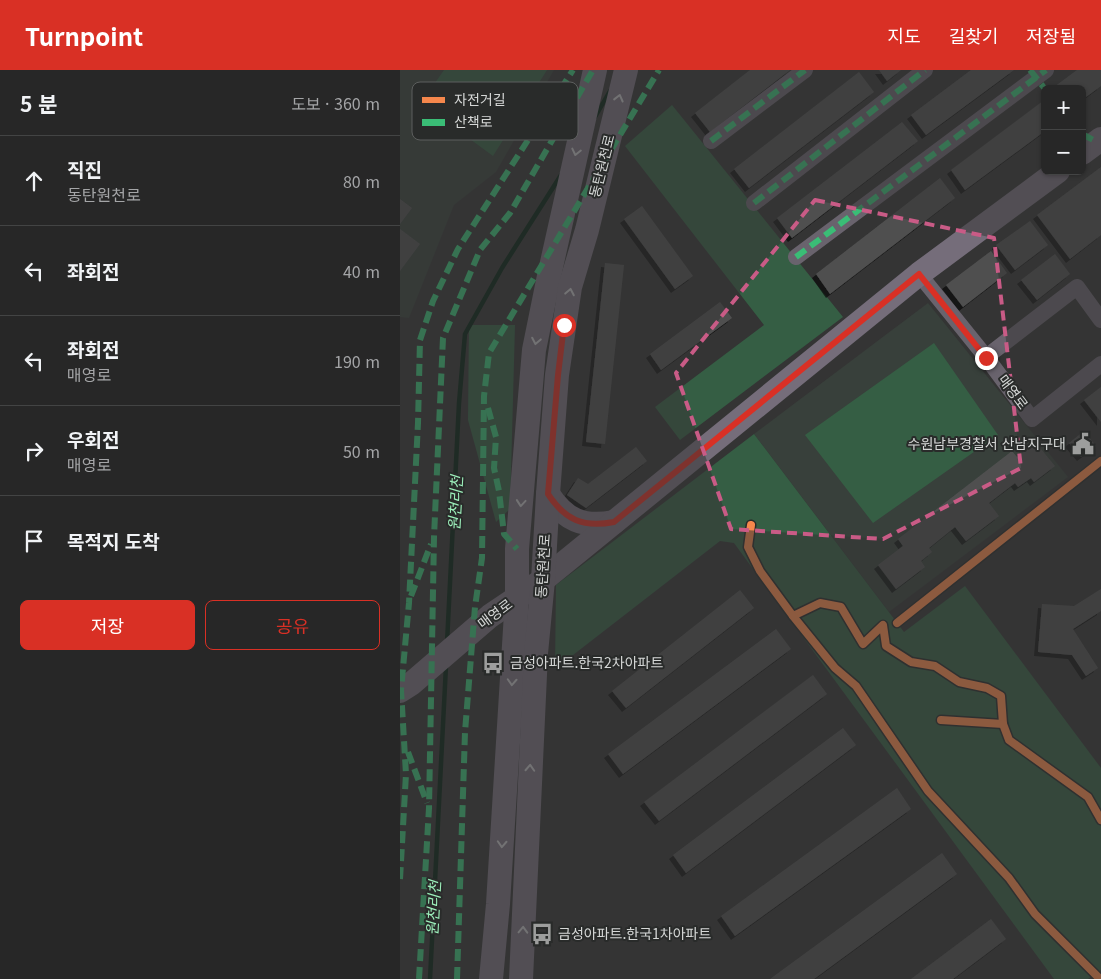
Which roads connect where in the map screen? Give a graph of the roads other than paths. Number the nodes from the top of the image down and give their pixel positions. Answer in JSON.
{"nodes":[{"id":1,"x":595,"y":70,"type":"edge"},
{"id":2,"x":626,"y":70,"type":"edge"},
{"id":3,"x":805,"y":70,"type":"edge"},
{"id":4,"x":925,"y":70,"type":"edge"},
{"id":5,"x":1039,"y":77,"type":"edge"},
{"id":6,"x":711,"y":141,"type":"dead end"},
{"id":7,"x":1053,"y":175,"type":"edge"},
{"id":8,"x":754,"y":203,"type":"dead end"},
{"id":9,"x":796,"y":258,"type":"dead end"},
{"id":10,"x":919,"y":274,"type":"junction"},
{"id":11,"x":1101,"y":320,"type":"edge"},
{"id":12,"x":986,"y":358,"type":"junction"},
{"id":13,"x":1101,"y":364,"type":"edge"},
{"id":14,"x":548,"y":494,"type":"junction"},
{"id":15,"x":614,"y":522,"type":"junction"},
{"id":16,"x":543,"y":580,"type":"junction"},
{"id":17,"x":517,"y":597,"type":"junction"},
{"id":18,"x":405,"y":687,"type":"edge"},
{"id":19,"x":490,"y":979,"type":"edge"},
{"id":20,"x":521,"y":979,"type":"edge"}],
"edges":[{"from":1,"to":17,"type":"main road","name":"동탄원천로","one_way":true},
{"from":14,"to":2,"type":"main road","name":"동탄원천로","one_way":true},
{"from":3,"to":6,"type":"street"},
{"from":4,"to":8,"type":"street"},
{"from":5,"to":9,"type":"street"},
{"from":7,"to":10,"type":"main road","name":"매영로"},
{"from":10,"to":12,"type":"street","name":"매영로"},
{"from":10,"to":15,"type":"main road","name":"매영로"},
{"from":11,"to":12,"type":"street"},
{"from":12,"to":13,"type":"street","name":"매영로"},
{"from":14,"to":15,"type":"main road"},
{"from":14,"to":16,"type":"main road","name":"동탄원천로"},
{"from":15,"to":16,"type":"main road","name":"매영로"},
{"from":16,"to":17,"type":"main road","name":"매영로"},
{"from":20,"to":16,"type":"main road","name":"동탄원천로","one_way":true},
{"from":17,"to":18,"type":"main road","name":"매영로"},
{"from":17,"to":19,"type":"main road","name":"동탄원천로","one_way":true}]}
